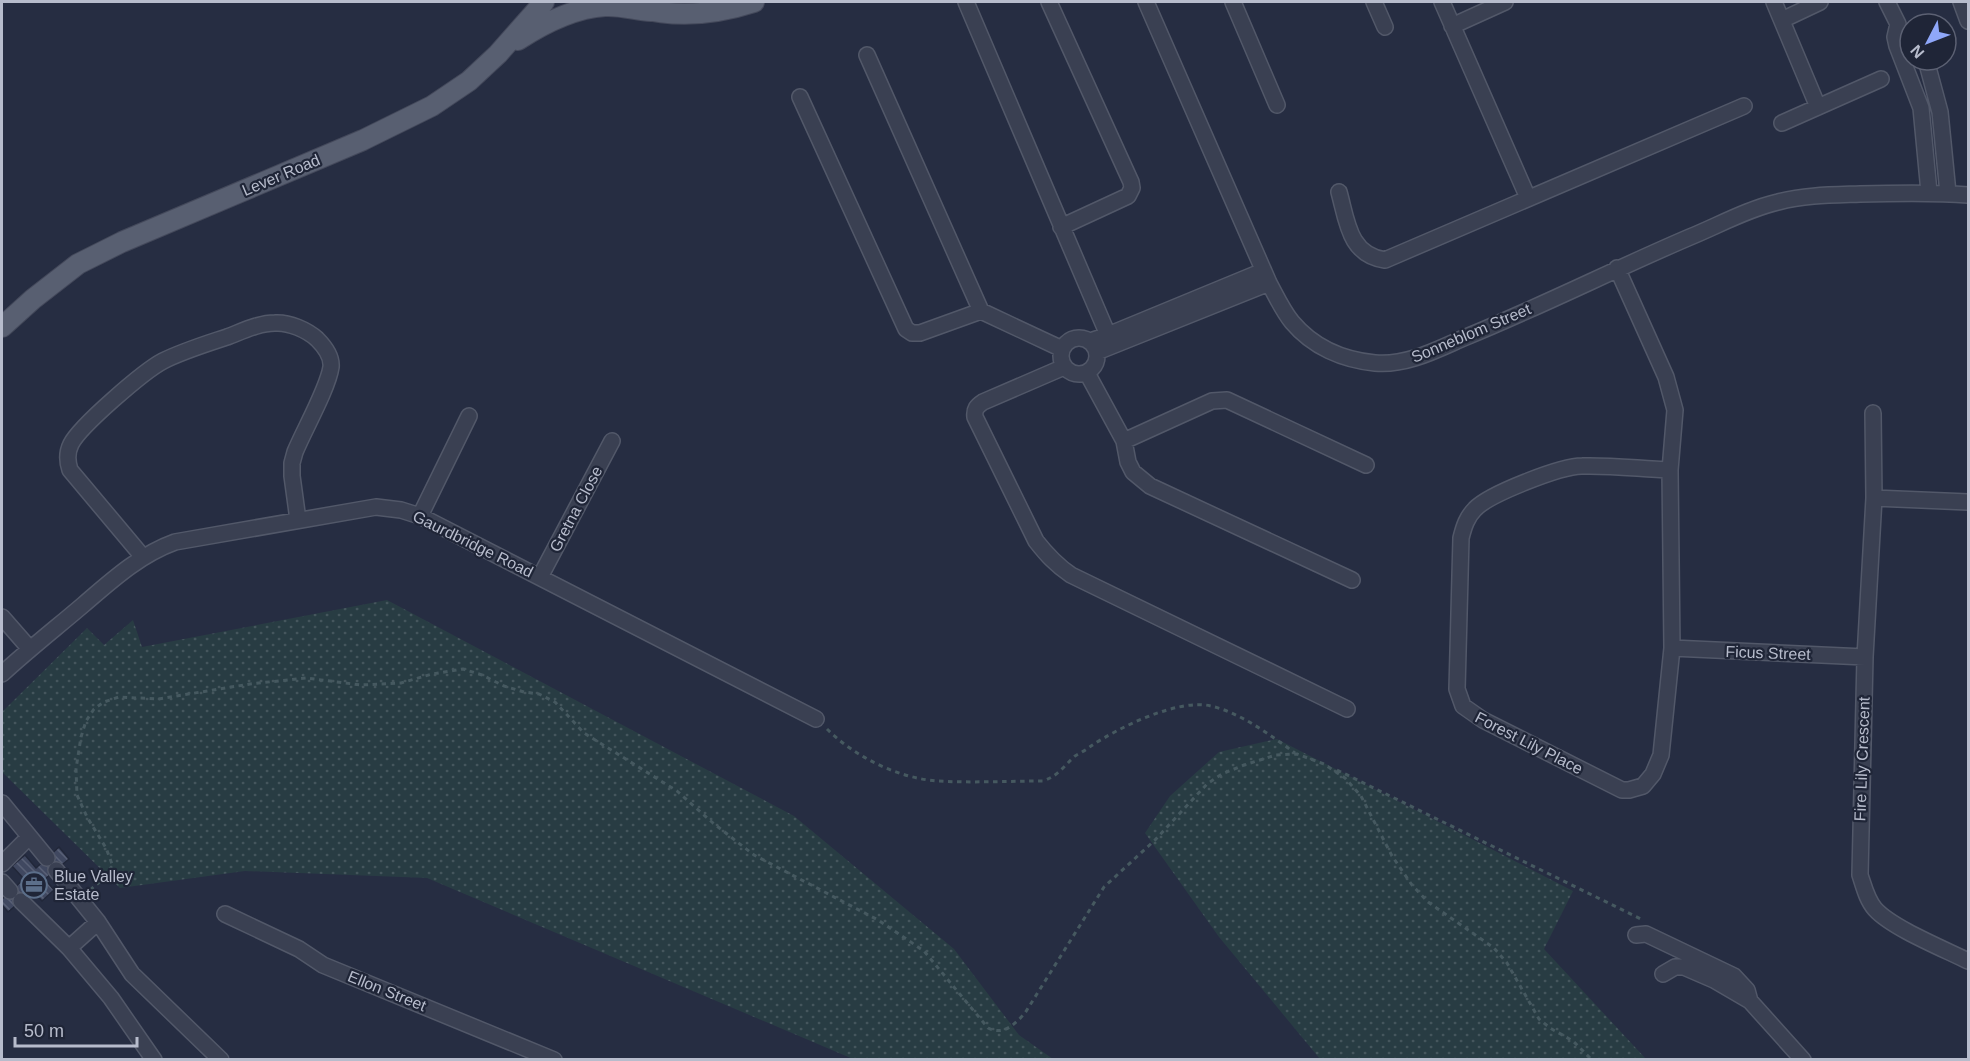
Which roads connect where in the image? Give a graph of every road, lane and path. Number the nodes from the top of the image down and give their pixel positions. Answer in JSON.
{"nodes":[{"id":1,"x":544,"y":2,"type":"edge"},
{"id":2,"x":613,"y":2,"type":"edge"},
{"id":3,"x":754,"y":2,"type":"edge"},
{"id":4,"x":966,"y":2,"type":"edge"},
{"id":5,"x":1049,"y":2,"type":"edge"},
{"id":6,"x":1146,"y":2,"type":"edge"},
{"id":7,"x":1233,"y":2,"type":"edge"},
{"id":8,"x":1374,"y":2,"type":"edge"},
{"id":9,"x":1442,"y":2,"type":"edge"},
{"id":10,"x":1505,"y":2,"type":"edge"},
{"id":11,"x":1774,"y":2,"type":"edge"},
{"id":12,"x":1820,"y":2,"type":"edge"},
{"id":13,"x":1887,"y":2,"type":"edge"},
{"id":14,"x":1961,"y":2,"type":"edge"},
{"id":15,"x":651,"y":11,"type":"junction"},
{"id":16,"x":1898,"y":18,"type":"edge"},
{"id":17,"x":1782,"y":20,"type":"junction"},
{"id":18,"x":1968,"y":21,"type":"edge"},
{"id":19,"x":1452,"y":26,"type":"junction"},
{"id":20,"x":1385,"y":27,"type":"dead end"},
{"id":21,"x":1898,"y":33,"type":"edge"},
{"id":22,"x":1898,"y":48,"type":"edge"},
{"id":23,"x":498,"y":54,"type":"junction"},
{"id":24,"x":867,"y":55,"type":"dead end"},
{"id":25,"x":1907,"y":72,"type":"edge"},
{"id":26,"x":1930,"y":72,"type":"edge"},
{"id":27,"x":1881,"y":79,"type":"dead end"},
{"id":28,"x":1934,"y":86,"type":"junction"},
{"id":29,"x":1915,"y":91,"type":"junction"},
{"id":30,"x":800,"y":98,"type":"dead end"},
{"id":31,"x":1277,"y":105,"type":"dead end"},
{"id":32,"x":1744,"y":106,"type":"dead end"},
{"id":33,"x":1818,"y":107,"type":"junction"},
{"id":34,"x":1782,"y":123,"type":"dead end"},
{"id":35,"x":1339,"y":192,"type":"dead end"},
{"id":36,"x":1929,"y":192,"type":"junction"},
{"id":37,"x":1948,"y":194,"type":"junction"},
{"id":38,"x":1968,"y":195,"type":"edge"},
{"id":39,"x":1528,"y":198,"type":"junction"},
{"id":40,"x":1060,"y":227,"type":"junction"},
{"id":41,"x":1617,"y":268,"type":"junction"},
{"id":42,"x":1266,"y":277,"type":"junction"},
{"id":43,"x":1205,"y":302,"type":"junction"},
{"id":44,"x":981,"y":311,"type":"junction"},
{"id":45,"x":2,"y":327,"type":"edge"},
{"id":46,"x":1108,"y":335,"type":"junction"},
{"id":47,"x":1093,"y":346,"type":"junction"},
{"id":48,"x":1062,"y":349,"type":"junction"},
{"id":49,"x":1064,"y":367,"type":"junction"},
{"id":50,"x":1087,"y":373,"type":"junction"},
{"id":51,"x":1873,"y":413,"type":"dead end"},
{"id":52,"x":468,"y":416,"type":"dead end"},
{"id":53,"x":612,"y":441,"type":"dead end"},
{"id":54,"x":1125,"y":441,"type":"junction"},
{"id":55,"x":1366,"y":465,"type":"dead end"},
{"id":56,"x":1670,"y":470,"type":"junction"},
{"id":57,"x":1874,"y":498,"type":"junction"},
{"id":58,"x":1968,"y":502,"type":"edge"},
{"id":59,"x":420,"y":516,"type":"junction"},
{"id":60,"x":298,"y":520,"type":"junction"},
{"id":61,"x":143,"y":557,"type":"junction"},
{"id":62,"x":540,"y":577,"type":"junction"},
{"id":63,"x":1352,"y":580,"type":"dead end"},
{"id":64,"x":2,"y":617,"type":"edge"},
{"id":65,"x":1671,"y":648,"type":"junction"},
{"id":66,"x":30,"y":649,"type":"junction"},
{"id":67,"x":1865,"y":657,"type":"junction"},
{"id":68,"x":2,"y":674,"type":"edge"},
{"id":69,"x":1347,"y":709,"type":"dead end"},
{"id":70,"x":816,"y":718,"type":"joint"},
{"id":71,"x":1297,"y":754,"type":"junction"},
{"id":72,"x":1324,"y":764,"type":"junction"},
{"id":73,"x":2,"y":803,"type":"edge"},
{"id":74,"x":29,"y":837,"type":"junction"},
{"id":75,"x":2,"y":864,"type":"edge"},
{"id":76,"x":11,"y":891,"type":"edge"},
{"id":77,"x":80,"y":900,"type":"junction"},
{"id":78,"x":225,"y":914,"type":"dead end"},
{"id":79,"x":1641,"y":919,"type":"dead end"},
{"id":80,"x":98,"y":922,"type":"junction"},
{"id":81,"x":1636,"y":935,"type":"dead end"},
{"id":82,"x":69,"y":948,"type":"junction"},
{"id":83,"x":1968,"y":961,"type":"edge"},
{"id":84,"x":1663,"y":974,"type":"dead end"},
{"id":85,"x":1750,"y":1001,"type":"junction"},
{"id":86,"x":154,"y":1059,"type":"edge"},
{"id":87,"x":221,"y":1059,"type":"edge"},
{"id":88,"x":554,"y":1059,"type":"edge"},
{"id":89,"x":1592,"y":1059,"type":"edge"},
{"id":90,"x":1803,"y":1059,"type":"edge"}],
"edges":[{"from":1,"to":23,"type":"main road","name":"Lever Road"},
{"from":2,"to":15,"type":"main road"},
{"from":3,"to":15,"type":"main road"},
{"from":4,"to":40,"type":"street"},
{"from":5,"to":40,"type":"street"},
{"from":6,"to":42,"type":"street","name":"Sonneblom Street"},
{"from":7,"to":31,"type":"street"},
{"from":8,"to":20,"type":"street"},
{"from":9,"to":19,"type":"street"},
{"from":10,"to":19,"type":"street"},
{"from":11,"to":17,"type":"street"},
{"from":12,"to":17,"type":"street"},
{"from":13,"to":16,"type":"street"},
{"from":14,"to":18,"type":"street"},
{"from":15,"to":23,"type":"main road"},
{"from":17,"to":33,"type":"street"},
{"from":19,"to":39,"type":"street"},
{"from":21,"to":22,"type":"street"},
{"from":23,"to":45,"type":"main road","name":"Lever Road"},
{"from":24,"to":44,"type":"street"},
{"from":25,"to":29,"type":"street"},
{"from":26,"to":28,"type":"street"},
{"from":27,"to":33,"type":"street"},
{"from":28,"to":29,"type":"street"},
{"from":28,"to":37,"type":"street"},
{"from":29,"to":36,"type":"street"},
{"from":30,"to":44,"type":"street"},
{"from":32,"to":39,"type":"street"},
{"from":33,"to":34,"type":"street"},
{"from":35,"to":39,"type":"street"},
{"from":36,"to":37,"type":"street","name":"Sonneblom Street"},
{"from":36,"to":41,"type":"street","name":"Sonneblom Street"},
{"from":37,"to":38,"type":"street","name":"Sonneblom Street"},
{"from":40,"to":46,"type":"street"},
{"from":41,"to":42,"type":"street","name":"Sonneblom Street"},
{"from":41,"to":56,"type":"street","name":"Forest Lily Place"},
{"from":42,"to":43,"type":"street"},
{"from":43,"to":46,"type":"street"},
{"from":43,"to":47,"type":"street"},
{"from":44,"to":48,"type":"street"},
{"from":46,"to":47,"type":"street"},
{"from":47,"to":48,"type":"street"},
{"from":47,"to":50,"type":"street"},
{"from":48,"to":49,"type":"street"},
{"from":49,"to":50,"type":"street"},
{"from":49,"to":69,"type":"street"},
{"from":50,"to":54,"type":"street"},
{"from":51,"to":57,"type":"street","name":"Fire Lily Crescent"},
{"from":52,"to":59,"type":"street"},
{"from":53,"to":62,"type":"street","name":"Gretna Close"},
{"from":54,"to":55,"type":"street"},
{"from":54,"to":63,"type":"street"},
{"from":56,"to":65,"type":"street","name":"Forest Lily Place"},
{"from":56,"to":65,"type":"street","name":"Forest Lily Place"},
{"from":57,"to":58,"type":"street"},
{"from":57,"to":67,"type":"street","name":"Fire Lily Crescent"},
{"from":59,"to":60,"type":"street","name":"Gaurdbridge Road"},
{"from":59,"to":62,"type":"street","name":"Gaurdbridge Road"},
{"from":60,"to":61,"type":"street","name":"Gaurdbridge Road"},
{"from":60,"to":61,"type":"street"},
{"from":61,"to":66,"type":"street","name":"Gaurdbridge Road"},
{"from":62,"to":70,"type":"street","name":"Gaurdbridge Road"},
{"from":64,"to":66,"type":"street"},
{"from":65,"to":67,"type":"street","name":"Ficus Street"},
{"from":66,"to":68,"type":"street","name":"Gaurdbridge Road"},
{"from":67,"to":83,"type":"street","name":"Fire Lily Crescent"},
{"from":70,"to":71,"type":"path"},
{"from":71,"to":72,"type":"path"},
{"from":71,"to":77,"type":"path"},
{"from":72,"to":79,"type":"path"},
{"from":72,"to":89,"type":"path"},
{"from":73,"to":74,"type":"street"},
{"from":74,"to":75,"type":"street"},
{"from":74,"to":77,"type":"street"},
{"from":76,"to":82,"type":"street"},
{"from":77,"to":80,"type":"street"},
{"from":78,"to":88,"type":"street","name":"Ellon Street"},
{"from":80,"to":82,"type":"street"},
{"from":80,"to":87,"type":"street"},
{"from":81,"to":85,"type":"street"},
{"from":82,"to":86,"type":"street"},
{"from":84,"to":85,"type":"street"},
{"from":85,"to":90,"type":"street"}]}
